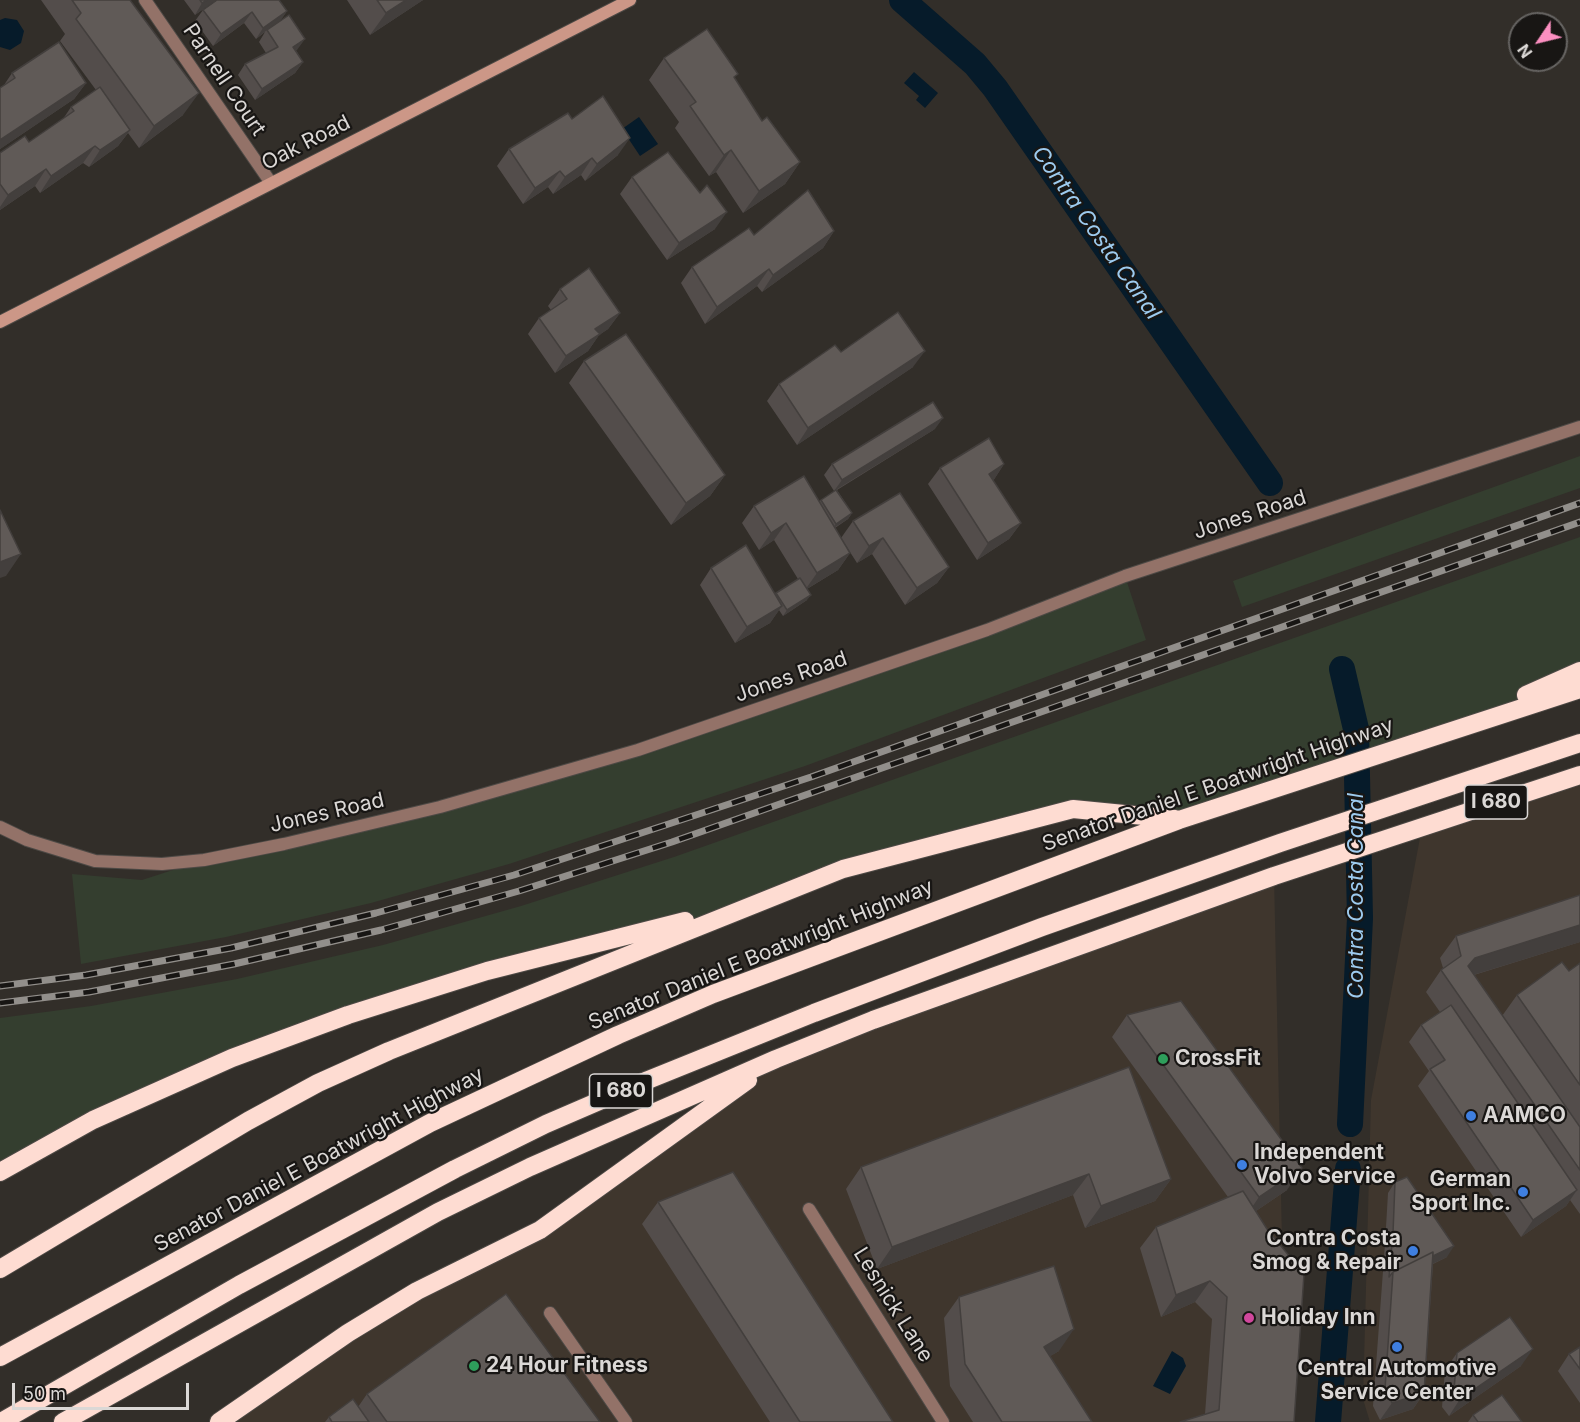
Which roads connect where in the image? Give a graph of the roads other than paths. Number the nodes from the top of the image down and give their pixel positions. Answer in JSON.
{"nodes":[{"id":1,"x":145,"y":0,"type":"edge"},
{"id":2,"x":630,"y":0,"type":"edge"},
{"id":3,"x":271,"y":183,"type":"junction"},
{"id":4,"x":0,"y":322,"type":"edge"},
{"id":5,"x":1580,"y":427,"type":"edge"},
{"id":6,"x":1580,"y":671,"type":"edge"},
{"id":7,"x":1580,"y":689,"type":"edge"},
{"id":8,"x":1445,"y":732,"type":"junction"},
{"id":9,"x":1580,"y":743,"type":"edge"},
{"id":10,"x":1580,"y":775,"type":"edge"},
{"id":11,"x":1179,"y":820,"type":"junction"},
{"id":12,"x":0,"y":827,"type":"edge"},
{"id":13,"x":750,"y":905,"type":"junction"},
{"id":14,"x":776,"y":1059,"type":"junction"},
{"id":15,"x":0,"y":1172,"type":"edge"},
{"id":16,"x":809,"y":1209,"type":"dead end"},
{"id":17,"x":0,"y":1269,"type":"edge"},
{"id":18,"x":550,"y":1313,"type":"dead end"},
{"id":19,"x":0,"y":1358,"type":"edge"},
{"id":20,"x":1,"y":1422,"type":"edge"},
{"id":21,"x":63,"y":1422,"type":"edge"},
{"id":22,"x":219,"y":1422,"type":"edge"},
{"id":23,"x":627,"y":1422,"type":"edge"},
{"id":24,"x":943,"y":1422,"type":"edge"}],
"edges":[{"from":1,"to":3,"type":"street","name":"Parnell Court"},
{"from":2,"to":3,"type":"main road","name":"Oak Road"},
{"from":3,"to":4,"type":"main road","name":"Oak Road"},
{"from":5,"to":12,"type":"street","name":"Jones Road"},
{"from":6,"to":8,"type":"highway"},
{"from":7,"to":8,"type":"highway","name":"Senator Daniel E Boatwright Highway","number":"I 680"},
{"from":8,"to":11,"type":"highway","name":"Senator Daniel E Boatwright Highway","number":"I 680"},
{"from":9,"to":20,"type":"highway","number":"I 680"},
{"from":10,"to":14,"type":"highway","number":"I 680"},
{"from":11,"to":13,"type":"highway"},
{"from":11,"to":19,"type":"highway","name":"Senator Daniel E Boatwright Highway","number":"I 680"},
{"from":13,"to":15,"type":"highway"},
{"from":13,"to":17,"type":"highway"},
{"from":14,"to":21,"type":"highway","number":"I 680"},
{"from":14,"to":22,"type":"highway"},
{"from":16,"to":24,"type":"street","name":"Lesnick Lane"},
{"from":18,"to":23,"type":"street"}]}
